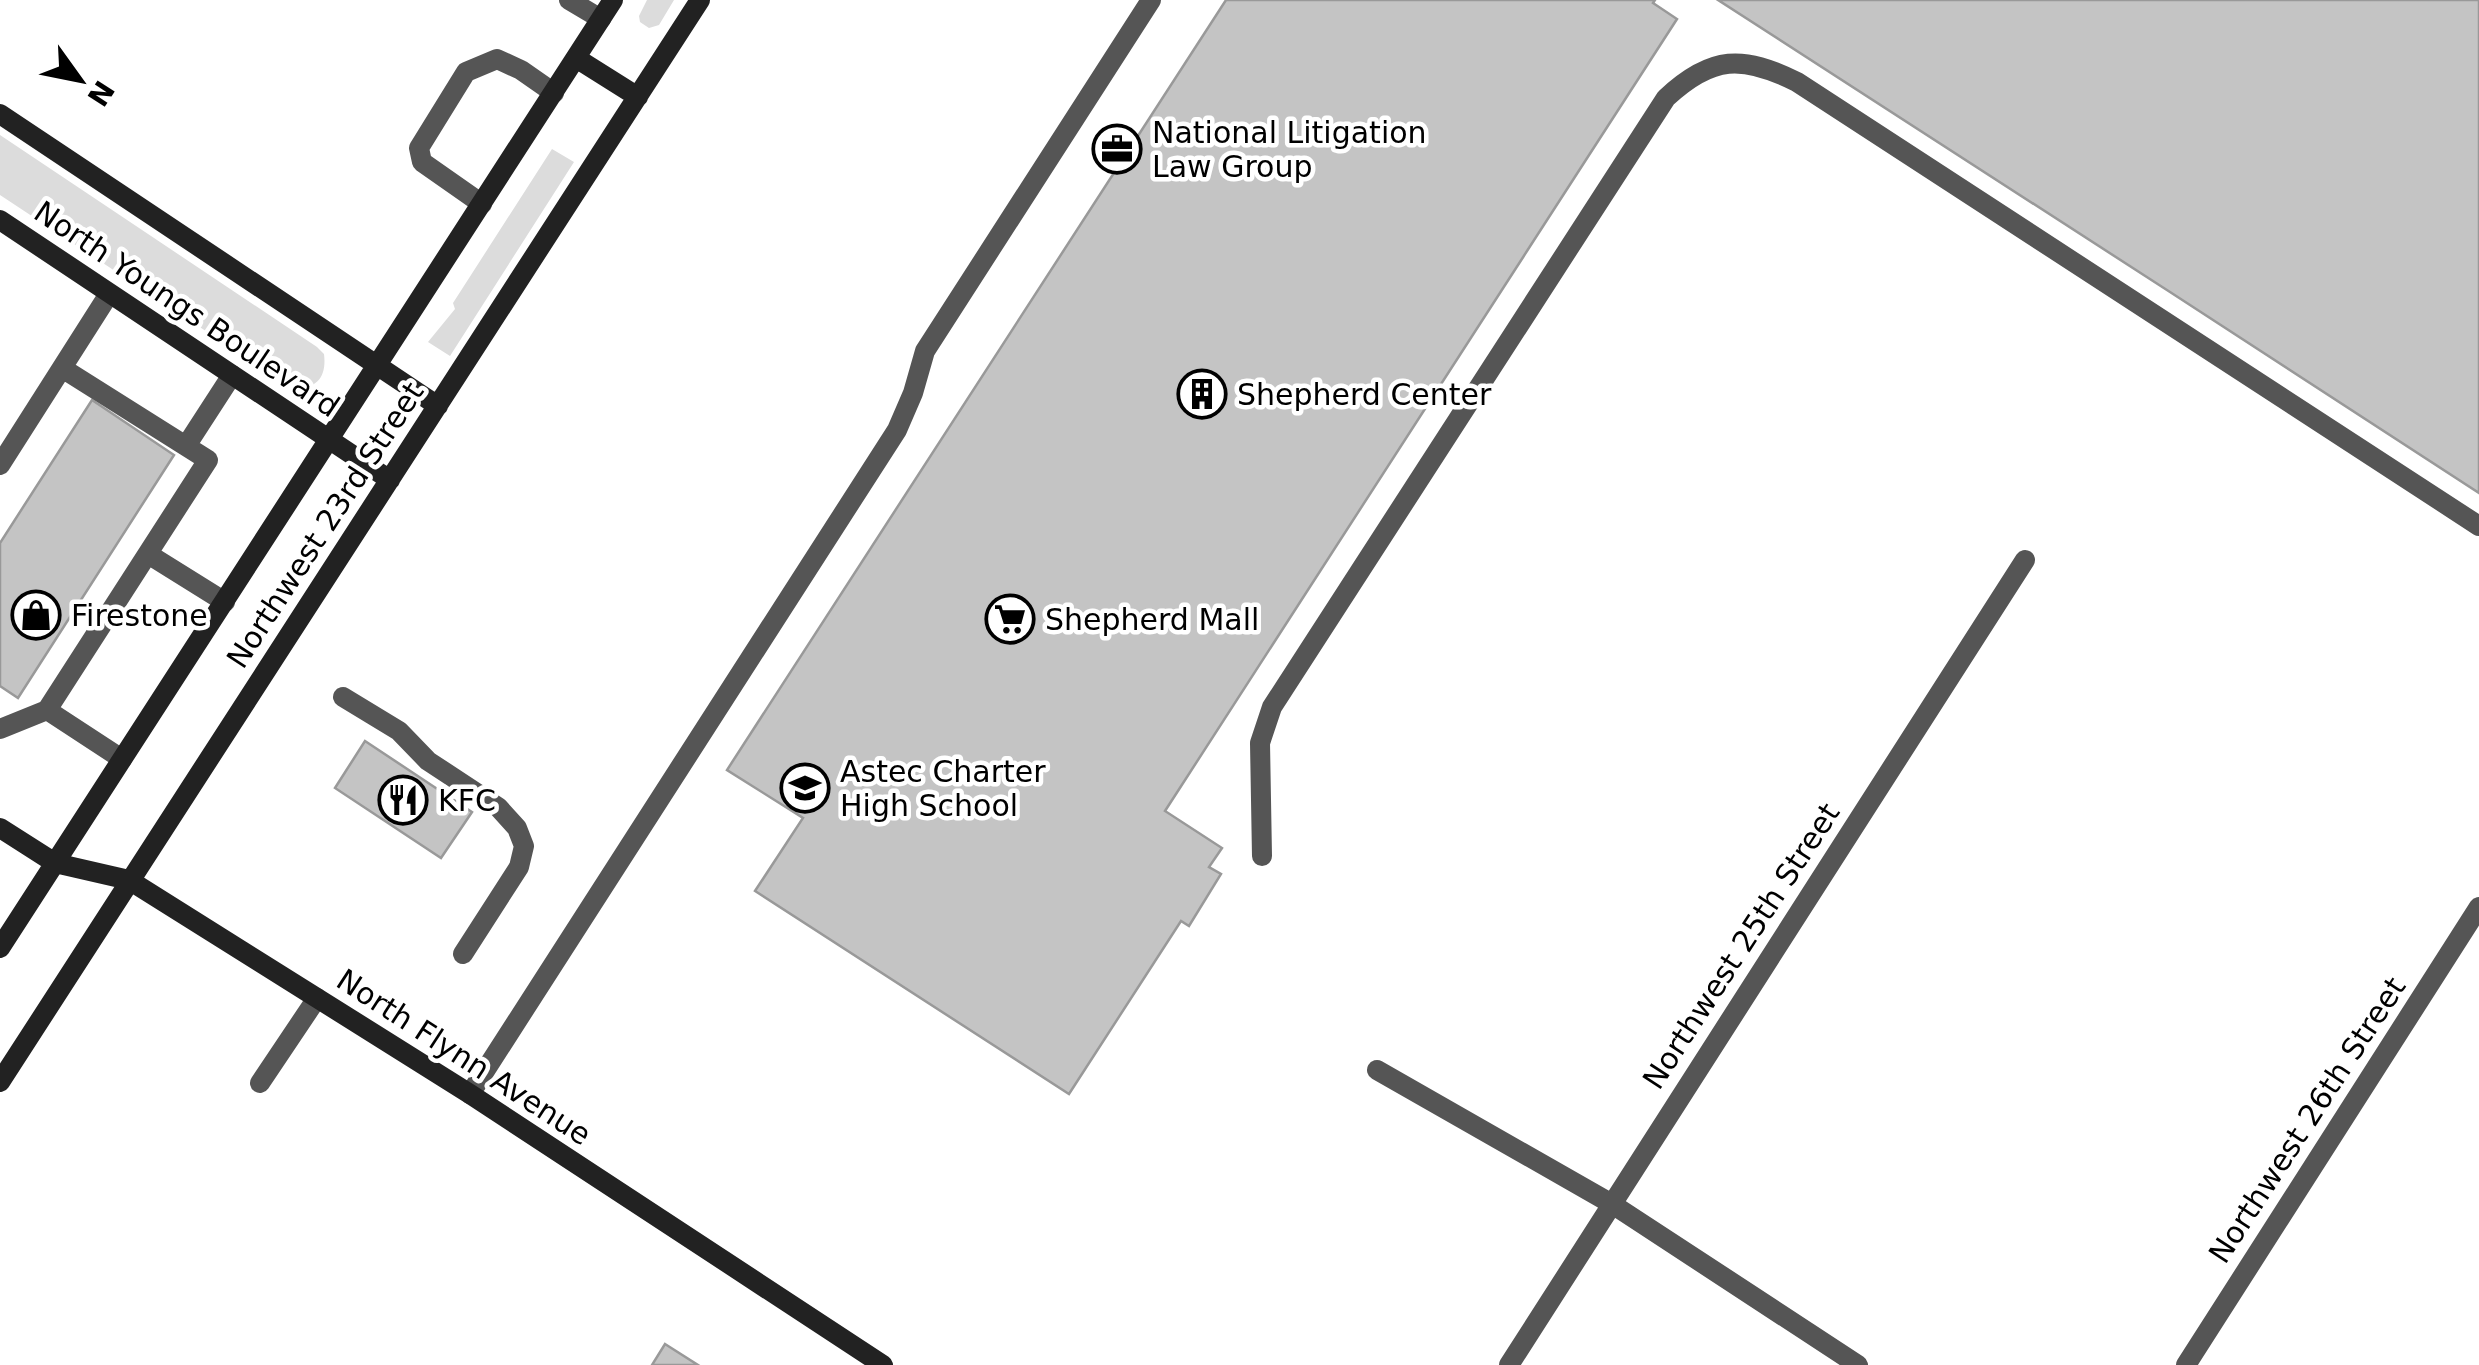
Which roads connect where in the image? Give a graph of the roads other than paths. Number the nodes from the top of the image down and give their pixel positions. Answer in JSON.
{"nodes":[{"id":1,"x":569,"y":0,"type":"edge"},
{"id":2,"x":614,"y":0,"type":"edge"},
{"id":3,"x":700,"y":0,"type":"edge"},
{"id":4,"x":1152,"y":0,"type":"edge"},
{"id":5,"x":601,"y":19,"type":"junction"},
{"id":6,"x":576,"y":58,"type":"junction"},
{"id":7,"x":554,"y":93,"type":"junction"},
{"id":8,"x":638,"y":97,"type":"junction"},
{"id":9,"x":0,"y":114,"type":"edge"},
{"id":10,"x":482,"y":204,"type":"junction"},
{"id":11,"x":0,"y":220,"type":"edge"},
{"id":12,"x":110,"y":294,"type":"junction"},
{"id":13,"x":378,"y":366,"type":"junction"},
{"id":14,"x":62,"y":368,"type":"junction"},
{"id":15,"x":232,"y":375,"type":"junction"},
{"id":16,"x":438,"y":406,"type":"junction"},
{"id":17,"x":330,"y":440,"type":"junction"},
{"id":18,"x":186,"y":446,"type":"junction"},
{"id":19,"x":0,"y":464,"type":"edge"},
{"id":20,"x":390,"y":480,"type":"junction"},
{"id":21,"x":2479,"y":526,"type":"edge"},
{"id":22,"x":148,"y":554,"type":"junction"},
{"id":23,"x":2024,"y":560,"type":"dead end"},
{"id":24,"x":224,"y":602,"type":"junction"},
{"id":25,"x":343,"y":697,"type":"dead end"},
{"id":26,"x":47,"y":710,"type":"junction"},
{"id":27,"x":0,"y":729,"type":"edge"},
{"id":28,"x":122,"y":759,"type":"junction"},
{"id":29,"x":0,"y":828,"type":"edge"},
{"id":30,"x":1262,"y":856,"type":"dead end"},
{"id":31,"x":54,"y":863,"type":"junction"},
{"id":32,"x":129,"y":880,"type":"junction"},
{"id":33,"x":2479,"y":907,"type":"edge"},
{"id":34,"x":0,"y":948,"type":"edge"},
{"id":35,"x":463,"y":954,"type":"dead end"},
{"id":36,"x":316,"y":998,"type":"junction"},
{"id":37,"x":1377,"y":1070,"type":"dead end"},
{"id":38,"x":0,"y":1082,"type":"edge"},
{"id":39,"x":260,"y":1083,"type":"dead end"},
{"id":40,"x":470,"y":1094,"type":"junction"},
{"id":41,"x":1612,"y":1204,"type":"junction"},
{"id":42,"x":883,"y":1365,"type":"edge"},
{"id":43,"x":1509,"y":1365,"type":"edge"},
{"id":44,"x":1858,"y":1365,"type":"edge"},
{"id":45,"x":2186,"y":1365,"type":"edge"}],
"edges":[{"from":1,"to":5,"type":"street"},
{"from":2,"to":5,"type":"main road","name":"Northwest 23rd Street"},
{"from":3,"to":8,"type":"main road","name":"Northwest 23rd Street"},
{"from":4,"to":40,"type":"street"},
{"from":5,"to":6,"type":"main road","name":"Northwest 23rd Street"},
{"from":6,"to":7,"type":"main road","name":"Northwest 23rd Street"},
{"from":6,"to":8,"type":"main road"},
{"from":7,"to":10,"type":"main road","name":"Northwest 23rd Street"},
{"from":7,"to":10,"type":"street"},
{"from":8,"to":16,"type":"main road","name":"Northwest 23rd Street"},
{"from":9,"to":13,"type":"main road","name":"North Youngs Boulevard"},
{"from":10,"to":13,"type":"main road","name":"Northwest 23rd Street"},
{"from":11,"to":12,"type":"main road","name":"North Youngs Boulevard"},
{"from":12,"to":14,"type":"street"},
{"from":12,"to":15,"type":"main road","name":"North Youngs Boulevard"},
{"from":13,"to":16,"type":"main road","name":"North Youngs Boulevard"},
{"from":13,"to":17,"type":"main road","name":"Northwest 23rd Street"},
{"from":14,"to":18,"type":"street"},
{"from":14,"to":19,"type":"street"},
{"from":15,"to":17,"type":"main road","name":"North Youngs Boulevard"},
{"from":15,"to":18,"type":"street"},
{"from":16,"to":20,"type":"main road","name":"Northwest 23rd Street"},
{"from":17,"to":20,"type":"main road","name":"North Youngs Boulevard"},
{"from":17,"to":24,"type":"main road","name":"Northwest 23rd Street"},
{"from":18,"to":22,"type":"street"},
{"from":20,"to":32,"type":"main road","name":"Northwest 23rd Street"},
{"from":21,"to":30,"type":"street"},
{"from":22,"to":24,"type":"street"},
{"from":22,"to":26,"type":"street"},
{"from":23,"to":41,"type":"street","name":"Northwest 25th Street"},
{"from":24,"to":28,"type":"main road","name":"Northwest 23rd Street"},
{"from":25,"to":35,"type":"street"},
{"from":26,"to":27,"type":"street"},
{"from":26,"to":28,"type":"street"},
{"from":28,"to":31,"type":"main road","name":"Northwest 23rd Street"},
{"from":29,"to":31,"type":"main road","name":"North Flynn Avenue"},
{"from":31,"to":32,"type":"main road","name":"North Flynn Avenue"},
{"from":31,"to":34,"type":"main road","name":"Northwest 23rd Street"},
{"from":32,"to":36,"type":"main road","name":"North Flynn Avenue"},
{"from":32,"to":38,"type":"main road","name":"Northwest 23rd Street"},
{"from":33,"to":45,"type":"street","name":"Northwest 26th Street"},
{"from":36,"to":39,"type":"street"},
{"from":36,"to":40,"type":"main road","name":"North Flynn Avenue"},
{"from":37,"to":41,"type":"street"},
{"from":40,"to":42,"type":"main road","name":"North Flynn Avenue"},
{"from":41,"to":43,"type":"street","name":"Northwest 25th Street"},
{"from":41,"to":44,"type":"street"}]}
